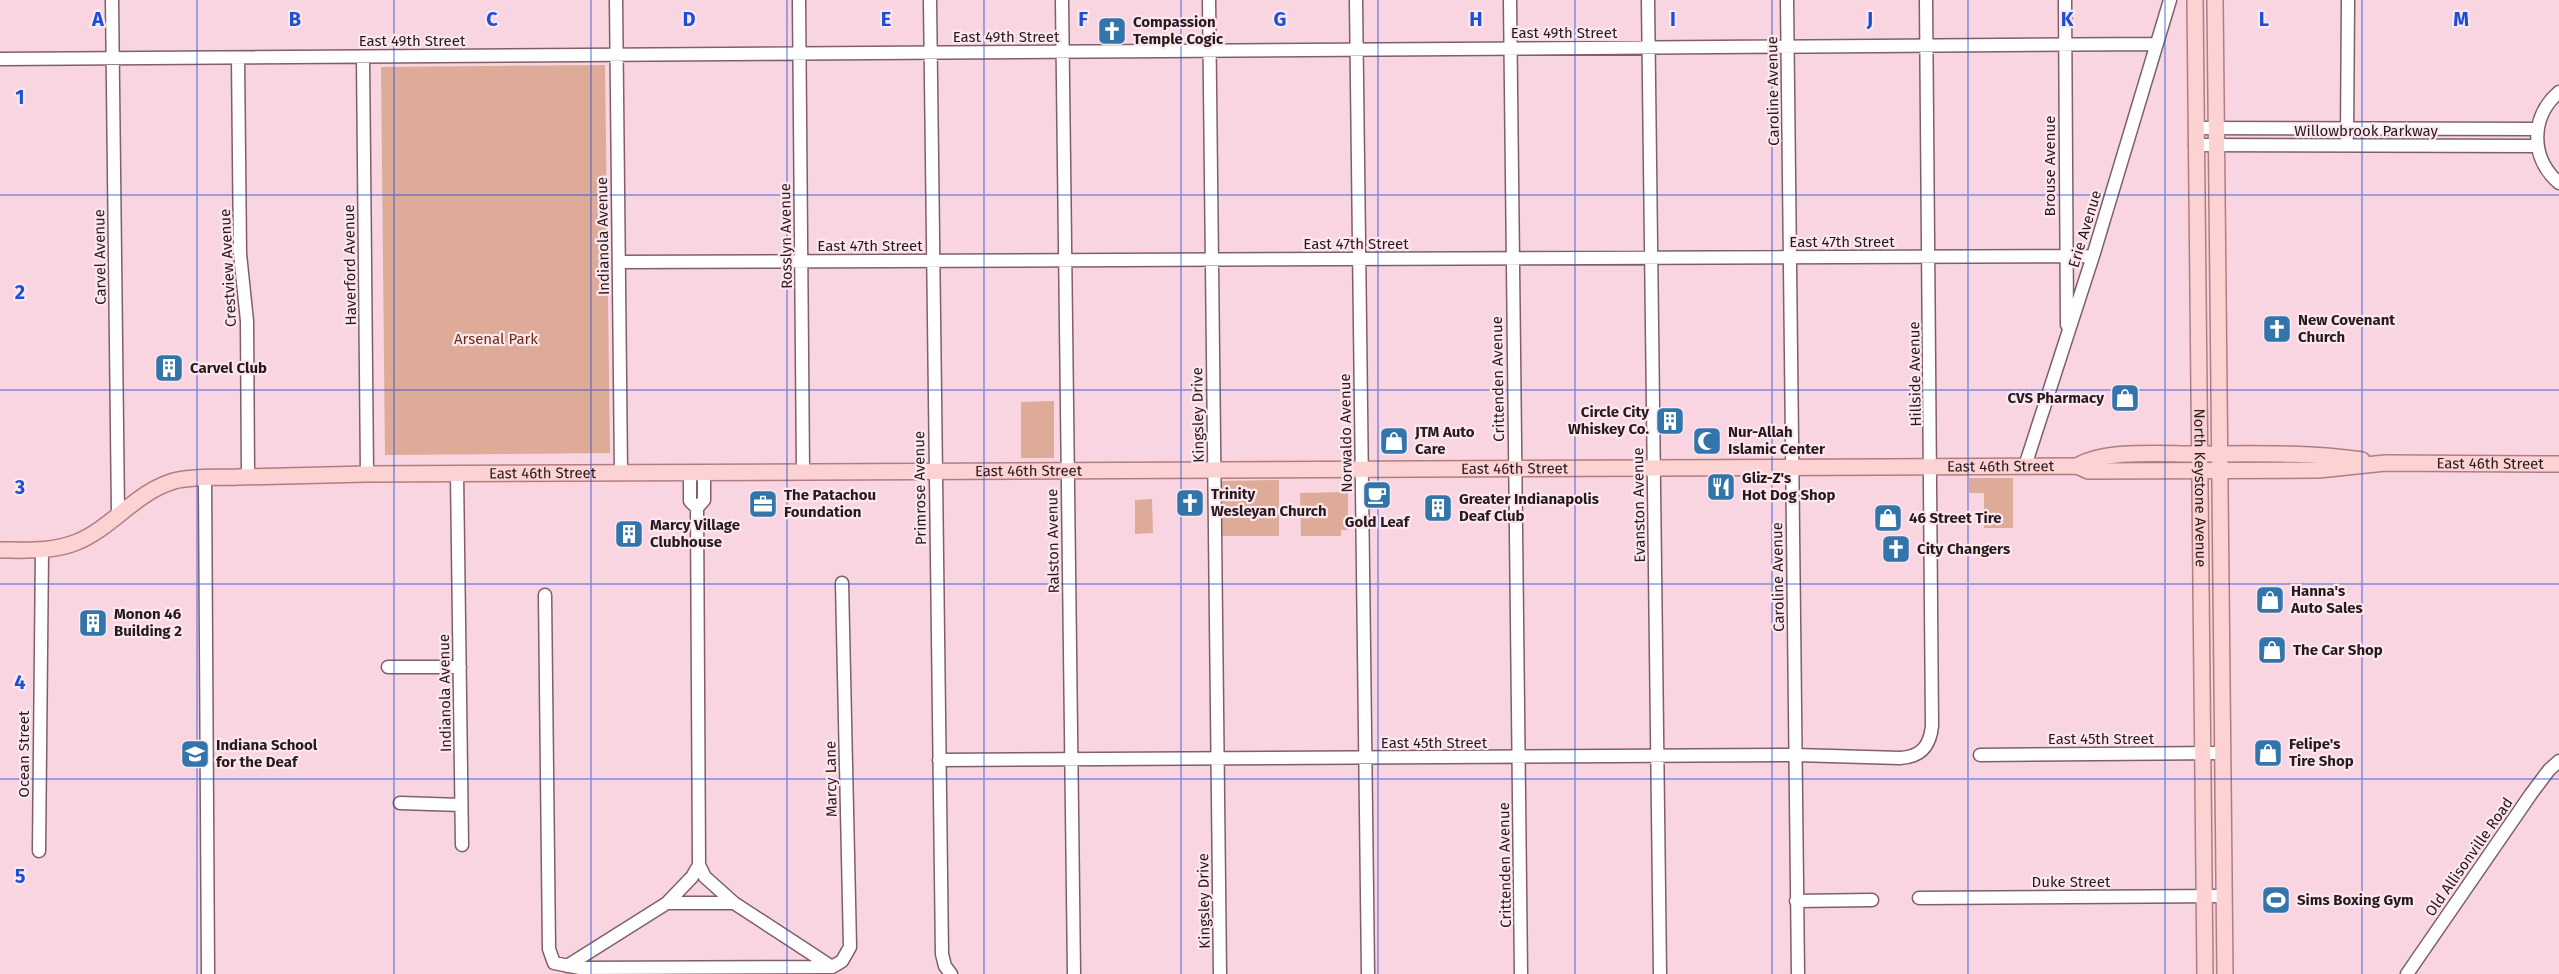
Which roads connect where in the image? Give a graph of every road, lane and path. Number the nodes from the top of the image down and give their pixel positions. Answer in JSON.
{"nodes":[{"id":1,"x":112,"y":0,"type":"edge"},
{"id":2,"x":616,"y":0,"type":"edge"},
{"id":3,"x":799,"y":0,"type":"edge"},
{"id":4,"x":930,"y":0,"type":"edge"},
{"id":5,"x":1062,"y":0,"type":"edge"},
{"id":6,"x":1209,"y":0,"type":"edge"},
{"id":7,"x":1356,"y":0,"type":"edge"},
{"id":8,"x":1510,"y":0,"type":"edge"},
{"id":9,"x":1648,"y":0,"type":"edge"},
{"id":10,"x":1787,"y":0,"type":"edge"},
{"id":11,"x":1926,"y":0,"type":"edge"},
{"id":12,"x":2065,"y":0,"type":"edge"},
{"id":13,"x":2170,"y":0,"type":"edge"},
{"id":14,"x":2195,"y":0,"type":"edge"},
{"id":15,"x":2215,"y":0,"type":"edge"},
{"id":16,"x":2348,"y":0,"type":"edge"},
{"id":17,"x":2157,"y":44,"type":"junction"},
{"id":18,"x":2065,"y":45,"type":"junction"},
{"id":19,"x":1787,"y":46,"type":"junction"},
{"id":20,"x":1926,"y":46,"type":"junction"},
{"id":21,"x":1649,"y":48,"type":"junction"},
{"id":22,"x":1510,"y":49,"type":"junction"},
{"id":23,"x":1357,"y":50,"type":"junction"},
{"id":24,"x":1209,"y":51,"type":"junction"},
{"id":25,"x":1063,"y":52,"type":"junction"},
{"id":26,"x":931,"y":53,"type":"junction"},
{"id":27,"x":799,"y":54,"type":"junction"},
{"id":28,"x":616,"y":55,"type":"junction"},
{"id":29,"x":363,"y":57,"type":"junction"},
{"id":30,"x":238,"y":58,"type":"junction"},
{"id":31,"x":113,"y":59,"type":"junction"},
{"id":32,"x":0,"y":60,"type":"edge"},
{"id":33,"x":2559,"y":92,"type":"edge"},
{"id":34,"x":2195,"y":128,"type":"junction"},
{"id":35,"x":2215,"y":128,"type":"junction"},
{"id":36,"x":2348,"y":129,"type":"junction"},
{"id":37,"x":2537,"y":129,"type":"junction"},
{"id":38,"x":2195,"y":145,"type":"junction"},
{"id":39,"x":2215,"y":145,"type":"junction"},
{"id":40,"x":2347,"y":146,"type":"junction"},
{"id":41,"x":2538,"y":146,"type":"junction"},
{"id":42,"x":2559,"y":183,"type":"edge"},
{"id":43,"x":2064,"y":256,"type":"junction"},
{"id":44,"x":2093,"y":256,"type":"junction"},
{"id":45,"x":1929,"y":257,"type":"junction"},
{"id":46,"x":1651,"y":258,"type":"junction"},
{"id":47,"x":1790,"y":258,"type":"junction"},
{"id":48,"x":1359,"y":259,"type":"junction"},
{"id":49,"x":1512,"y":259,"type":"junction"},
{"id":50,"x":1211,"y":260,"type":"junction"},
{"id":51,"x":933,"y":261,"type":"junction"},
{"id":52,"x":1065,"y":261,"type":"junction"},
{"id":53,"x":619,"y":262,"type":"junction"},
{"id":54,"x":801,"y":262,"type":"junction"},
{"id":55,"x":2067,"y":332,"type":"junction"},
{"id":56,"x":2198,"y":454,"type":"junction"},
{"id":57,"x":2219,"y":454,"type":"junction"},
{"id":58,"x":2385,"y":463,"type":"junction"},
{"id":59,"x":2559,"y":464,"type":"edge"},
{"id":60,"x":2025,"y":466,"type":"junction"},
{"id":61,"x":2077,"y":466,"type":"junction"},
{"id":62,"x":1931,"y":467,"type":"junction"},
{"id":63,"x":1514,"y":468,"type":"junction"},
{"id":64,"x":1653,"y":468,"type":"junction"},
{"id":65,"x":1792,"y":468,"type":"junction"},
{"id":66,"x":1361,"y":469,"type":"junction"},
{"id":67,"x":1214,"y":470,"type":"junction"},
{"id":68,"x":2198,"y":470,"type":"junction"},
{"id":69,"x":2219,"y":470,"type":"junction"},
{"id":70,"x":935,"y":471,"type":"junction"},
{"id":71,"x":1067,"y":471,"type":"junction"},
{"id":72,"x":621,"y":472,"type":"junction"},
{"id":73,"x":697,"y":472,"type":"junction"},
{"id":74,"x":804,"y":472,"type":"junction"},
{"id":75,"x":367,"y":474,"type":"junction"},
{"id":76,"x":457,"y":474,"type":"junction"},
{"id":77,"x":248,"y":477,"type":"junction"},
{"id":78,"x":205,"y":478,"type":"junction"},
{"id":79,"x":118,"y":513,"type":"junction"},
{"id":80,"x":42,"y":549,"type":"junction"},
{"id":81,"x":0,"y":550,"type":"edge"},
{"id":82,"x":842,"y":583,"type":"dead end"},
{"id":83,"x":545,"y":595,"type":"dead end"},
{"id":84,"x":388,"y":667,"type":"dead end"},
{"id":85,"x":460,"y":667,"type":"junction"},
{"id":86,"x":1926,"y":748,"type":"joint"},
{"id":87,"x":2202,"y":753,"type":"junction"},
{"id":88,"x":2222,"y":753,"type":"junction"},
{"id":89,"x":1796,"y":755,"type":"junction"},
{"id":90,"x":1980,"y":755,"type":"dead end"},
{"id":91,"x":1657,"y":757,"type":"junction"},
{"id":92,"x":1365,"y":758,"type":"junction"},
{"id":93,"x":1518,"y":758,"type":"junction"},
{"id":94,"x":1218,"y":759,"type":"junction"},
{"id":95,"x":939,"y":760,"type":"junction"},
{"id":96,"x":1071,"y":760,"type":"junction"},
{"id":97,"x":2559,"y":761,"type":"edge"},
{"id":98,"x":400,"y":803,"type":"dead end"},
{"id":99,"x":461,"y":804,"type":"junction"},
{"id":100,"x":462,"y":845,"type":"dead end"},
{"id":101,"x":39,"y":850,"type":"dead end"},
{"id":102,"x":699,"y":865,"type":"junction"},
{"id":103,"x":2204,"y":896,"type":"junction"},
{"id":104,"x":2224,"y":896,"type":"junction"},
{"id":105,"x":1919,"y":898,"type":"dead end"},
{"id":106,"x":1872,"y":900,"type":"dead end"},
{"id":107,"x":1797,"y":901,"type":"junction"},
{"id":108,"x":667,"y":903,"type":"junction"},
{"id":109,"x":734,"y":903,"type":"junction"},
{"id":110,"x":567,"y":966,"type":"junction"},
{"id":111,"x":832,"y":967,"type":"junction"},
{"id":112,"x":208,"y":974,"type":"edge"},
{"id":113,"x":951,"y":974,"type":"edge"},
{"id":114,"x":1074,"y":974,"type":"edge"},
{"id":115,"x":1220,"y":974,"type":"edge"},
{"id":116,"x":1368,"y":974,"type":"edge"},
{"id":117,"x":1521,"y":974,"type":"edge"},
{"id":118,"x":1660,"y":974,"type":"edge"},
{"id":119,"x":1797,"y":974,"type":"edge"},
{"id":120,"x":2205,"y":974,"type":"edge"},
{"id":121,"x":2225,"y":974,"type":"edge"},
{"id":122,"x":2407,"y":974,"type":"edge"}],
"edges":[{"from":1,"to":31,"type":"street","name":"Carvel Avenue"},
{"from":2,"to":28,"type":"street","name":"Indianola Avenue"},
{"from":3,"to":27,"type":"street","name":"Rosslyn Avenue"},
{"from":4,"to":26,"type":"street","name":"Primrose Avenue"},
{"from":5,"to":25,"type":"street","name":"Ralston Avenue"},
{"from":6,"to":24,"type":"street","name":"Kingsley Drive"},
{"from":7,"to":23,"type":"street","name":"Norwaldo Avenue"},
{"from":8,"to":22,"type":"street","name":"Crittenden Avenue"},
{"from":9,"to":21,"type":"street","name":"Evanston Avenue"},
{"from":10,"to":19,"type":"street","name":"Caroline Avenue"},
{"from":11,"to":20,"type":"street","name":"Hillside Avenue"},
{"from":12,"to":18,"type":"street","name":"Brouse Avenue"},
{"from":13,"to":17,"type":"street","name":"Erie Avenue"},
{"from":14,"to":34,"type":"main road","name":"North Keystone Avenue"},
{"from":15,"to":35,"type":"main road","name":"North Keystone Avenue"},
{"from":16,"to":36,"type":"street"},
{"from":17,"to":18,"type":"street","name":"East 49th Street"},
{"from":17,"to":44,"type":"street","name":"Erie Avenue"},
{"from":18,"to":20,"type":"street","name":"East 49th Street"},
{"from":18,"to":43,"type":"street","name":"Brouse Avenue"},
{"from":19,"to":20,"type":"street","name":"East 49th Street"},
{"from":19,"to":21,"type":"street","name":"East 49th Street"},
{"from":19,"to":47,"type":"street","name":"Caroline Avenue"},
{"from":20,"to":45,"type":"street","name":"Hillside Avenue"},
{"from":21,"to":22,"type":"street","name":"East 49th Street"},
{"from":21,"to":46,"type":"street","name":"Evanston Avenue"},
{"from":22,"to":23,"type":"street","name":"East 49th Street"},
{"from":22,"to":49,"type":"street","name":"Crittenden Avenue"},
{"from":23,"to":24,"type":"street","name":"East 49th Street"},
{"from":23,"to":48,"type":"street","name":"Norwaldo Avenue"},
{"from":24,"to":25,"type":"street","name":"East 49th Street"},
{"from":24,"to":50,"type":"street","name":"Kingsley Drive"},
{"from":25,"to":26,"type":"street","name":"East 49th Street"},
{"from":25,"to":52,"type":"street","name":"Ralston Avenue"},
{"from":26,"to":27,"type":"street","name":"East 49th Street"},
{"from":26,"to":51,"type":"street","name":"Primrose Avenue"},
{"from":27,"to":28,"type":"street","name":"East 49th Street"},
{"from":27,"to":54,"type":"street","name":"Rosslyn Avenue"},
{"from":28,"to":29,"type":"street","name":"East 49th Street"},
{"from":28,"to":53,"type":"street","name":"Indianola Avenue"},
{"from":29,"to":30,"type":"street","name":"East 49th Street"},
{"from":29,"to":75,"type":"street","name":"Haverford Avenue"},
{"from":30,"to":31,"type":"street","name":"East 49th Street"},
{"from":30,"to":77,"type":"street","name":"Crestview Avenue"},
{"from":31,"to":32,"type":"street","name":"East 49th Street"},
{"from":31,"to":79,"type":"street","name":"Carvel Avenue"},
{"from":33,"to":37,"type":"street"},
{"from":34,"to":35,"type":"street","name":"Willowbrook Parkway"},
{"from":34,"to":38,"type":"main road","name":"North Keystone Avenue"},
{"from":35,"to":36,"type":"street","name":"Willowbrook Parkway"},
{"from":35,"to":39,"type":"main road","name":"North Keystone Avenue"},
{"from":36,"to":37,"type":"street","name":"Willowbrook Parkway"},
{"from":36,"to":40,"type":"street"},
{"from":37,"to":41,"type":"street"},
{"from":38,"to":39,"type":"street","name":"Willowbrook Parkway"},
{"from":38,"to":56,"type":"main road","name":"North Keystone Avenue"},
{"from":39,"to":40,"type":"street","name":"Willowbrook Parkway"},
{"from":39,"to":57,"type":"main road","name":"North Keystone Avenue"},
{"from":40,"to":41,"type":"street","name":"Willowbrook Parkway"},
{"from":41,"to":42,"type":"street"},
{"from":43,"to":44,"type":"street","name":"East 47th Street"},
{"from":43,"to":45,"type":"street","name":"East 47th Street"},
{"from":43,"to":55,"type":"street","name":"Brouse Avenue"},
{"from":44,"to":55,"type":"street","name":"Erie Avenue"},
{"from":45,"to":47,"type":"street","name":"East 47th Street"},
{"from":45,"to":62,"type":"street","name":"Hillside Avenue"},
{"from":46,"to":47,"type":"street","name":"East 47th Street"},
{"from":46,"to":49,"type":"street","name":"East 47th Street"},
{"from":46,"to":64,"type":"street","name":"Evanston Avenue"},
{"from":47,"to":65,"type":"street","name":"Caroline Avenue"},
{"from":48,"to":49,"type":"street","name":"East 47th Street"},
{"from":48,"to":50,"type":"street","name":"East 47th Street"},
{"from":48,"to":66,"type":"street","name":"Norwaldo Avenue"},
{"from":49,"to":63,"type":"street","name":"Crittenden Avenue"},
{"from":50,"to":52,"type":"street","name":"East 47th Street"},
{"from":50,"to":67,"type":"street","name":"Kingsley Drive"},
{"from":51,"to":52,"type":"street","name":"East 47th Street"},
{"from":51,"to":54,"type":"street","name":"East 47th Street"},
{"from":51,"to":70,"type":"street","name":"Primrose Avenue"},
{"from":52,"to":71,"type":"street","name":"Ralston Avenue"},
{"from":53,"to":54,"type":"street","name":"East 47th Street"},
{"from":53,"to":72,"type":"street","name":"Indianola Avenue"},
{"from":54,"to":74,"type":"street","name":"Rosslyn Avenue"},
{"from":55,"to":60,"type":"street","name":"Erie Avenue"},
{"from":56,"to":57,"type":"main road","name":"East 46th Street"},
{"from":56,"to":61,"type":"main road","name":"East 46th Street"},
{"from":56,"to":68,"type":"main road","name":"North Keystone Avenue"},
{"from":57,"to":58,"type":"main road","name":"East 46th Street"},
{"from":57,"to":69,"type":"main road","name":"North Keystone Avenue"},
{"from":58,"to":59,"type":"main road","name":"East 46th Street"},
{"from":58,"to":69,"type":"main road","name":"East 46th Street"},
{"from":60,"to":61,"type":"main road","name":"East 46th Street"},
{"from":60,"to":62,"type":"main road","name":"East 46th Street"},
{"from":61,"to":68,"type":"main road","name":"East 46th Street"},
{"from":62,"to":65,"type":"main road","name":"East 46th Street"},
{"from":62,"to":86,"type":"street","name":"Hillside Avenue"},
{"from":63,"to":64,"type":"main road","name":"East 46th Street"},
{"from":63,"to":66,"type":"main road","name":"East 46th Street"},
{"from":63,"to":93,"type":"street","name":"Crittenden Avenue"},
{"from":64,"to":65,"type":"main road","name":"East 46th Street"},
{"from":64,"to":91,"type":"street","name":"Evanston Avenue"},
{"from":65,"to":89,"type":"street","name":"Caroline Avenue"},
{"from":66,"to":67,"type":"main road","name":"East 46th Street"},
{"from":66,"to":92,"type":"street","name":"Norwaldo Avenue"},
{"from":67,"to":71,"type":"main road","name":"East 46th Street"},
{"from":67,"to":94,"type":"street","name":"Kingsley Drive"},
{"from":68,"to":69,"type":"main road","name":"East 46th Street"},
{"from":68,"to":87,"type":"main road","name":"North Keystone Avenue"},
{"from":69,"to":88,"type":"main road","name":"North Keystone Avenue"},
{"from":70,"to":71,"type":"main road","name":"East 46th Street"},
{"from":70,"to":74,"type":"main road","name":"East 46th Street"},
{"from":70,"to":95,"type":"street","name":"Primrose Avenue"},
{"from":71,"to":96,"type":"street","name":"Ralston Avenue"},
{"from":72,"to":73,"type":"main road","name":"East 46th Street"},
{"from":72,"to":76,"type":"main road","name":"East 46th Street"},
{"from":73,"to":74,"type":"main road","name":"East 46th Street"},
{"from":73,"to":102,"type":"street"},
{"from":75,"to":76,"type":"main road","name":"East 46th Street"},
{"from":75,"to":77,"type":"main road","name":"East 46th Street"},
{"from":76,"to":85,"type":"street","name":"Indianola Avenue"},
{"from":77,"to":78,"type":"main road","name":"East 46th Street"},
{"from":78,"to":79,"type":"main road","name":"East 46th Street"},
{"from":78,"to":112,"type":"street"},
{"from":79,"to":80,"type":"main road","name":"East 46th Street"},
{"from":80,"to":81,"type":"main road","name":"East 46th Street"},
{"from":80,"to":101,"type":"street","name":"Ocean Street"},
{"from":82,"to":111,"type":"street","name":"Marcy Lane"},
{"from":83,"to":110,"type":"street"},
{"from":84,"to":85,"type":"street"},
{"from":85,"to":99,"type":"street","name":"Indianola Avenue"},
{"from":86,"to":89,"type":"street","name":"East 45th Street"},
{"from":87,"to":88,"type":"street","name":"East 45th Street"},
{"from":87,"to":90,"type":"street","name":"East 45th Street"},
{"from":87,"to":103,"type":"main road","name":"North Keystone Avenue"},
{"from":88,"to":104,"type":"main road","name":"North Keystone Avenue"},
{"from":89,"to":91,"type":"street","name":"East 45th Street"},
{"from":89,"to":107,"type":"street","name":"Caroline Avenue"},
{"from":91,"to":93,"type":"street","name":"East 45th Street"},
{"from":91,"to":118,"type":"street","name":"Evanston Avenue"},
{"from":92,"to":93,"type":"street","name":"East 45th Street"},
{"from":92,"to":94,"type":"street","name":"East 45th Street"},
{"from":92,"to":116,"type":"street","name":"Norwaldo Avenue"},
{"from":93,"to":117,"type":"street","name":"Crittenden Avenue"},
{"from":94,"to":96,"type":"street","name":"East 45th Street"},
{"from":94,"to":115,"type":"street","name":"Kingsley Drive"},
{"from":95,"to":96,"type":"street","name":"East 45th Street"},
{"from":95,"to":113,"type":"street","name":"Primrose Avenue"},
{"from":96,"to":114,"type":"street","name":"Ralston Avenue"},
{"from":97,"to":122,"type":"street","name":"Old Allisonville Road"},
{"from":98,"to":99,"type":"street"},
{"from":99,"to":100,"type":"street","name":"Indianola Avenue"},
{"from":102,"to":108,"type":"street"},
{"from":102,"to":109,"type":"street"},
{"from":103,"to":104,"type":"street","name":"Duke Street"},
{"from":103,"to":105,"type":"street","name":"Duke Street"},
{"from":103,"to":120,"type":"main road","name":"North Keystone Avenue"},
{"from":104,"to":121,"type":"main road","name":"North Keystone Avenue"},
{"from":106,"to":107,"type":"street"},
{"from":107,"to":119,"type":"street","name":"Caroline Avenue"},
{"from":108,"to":109,"type":"street"},
{"from":108,"to":110,"type":"street"},
{"from":109,"to":111,"type":"street"},
{"from":110,"to":111,"type":"street"}]}
